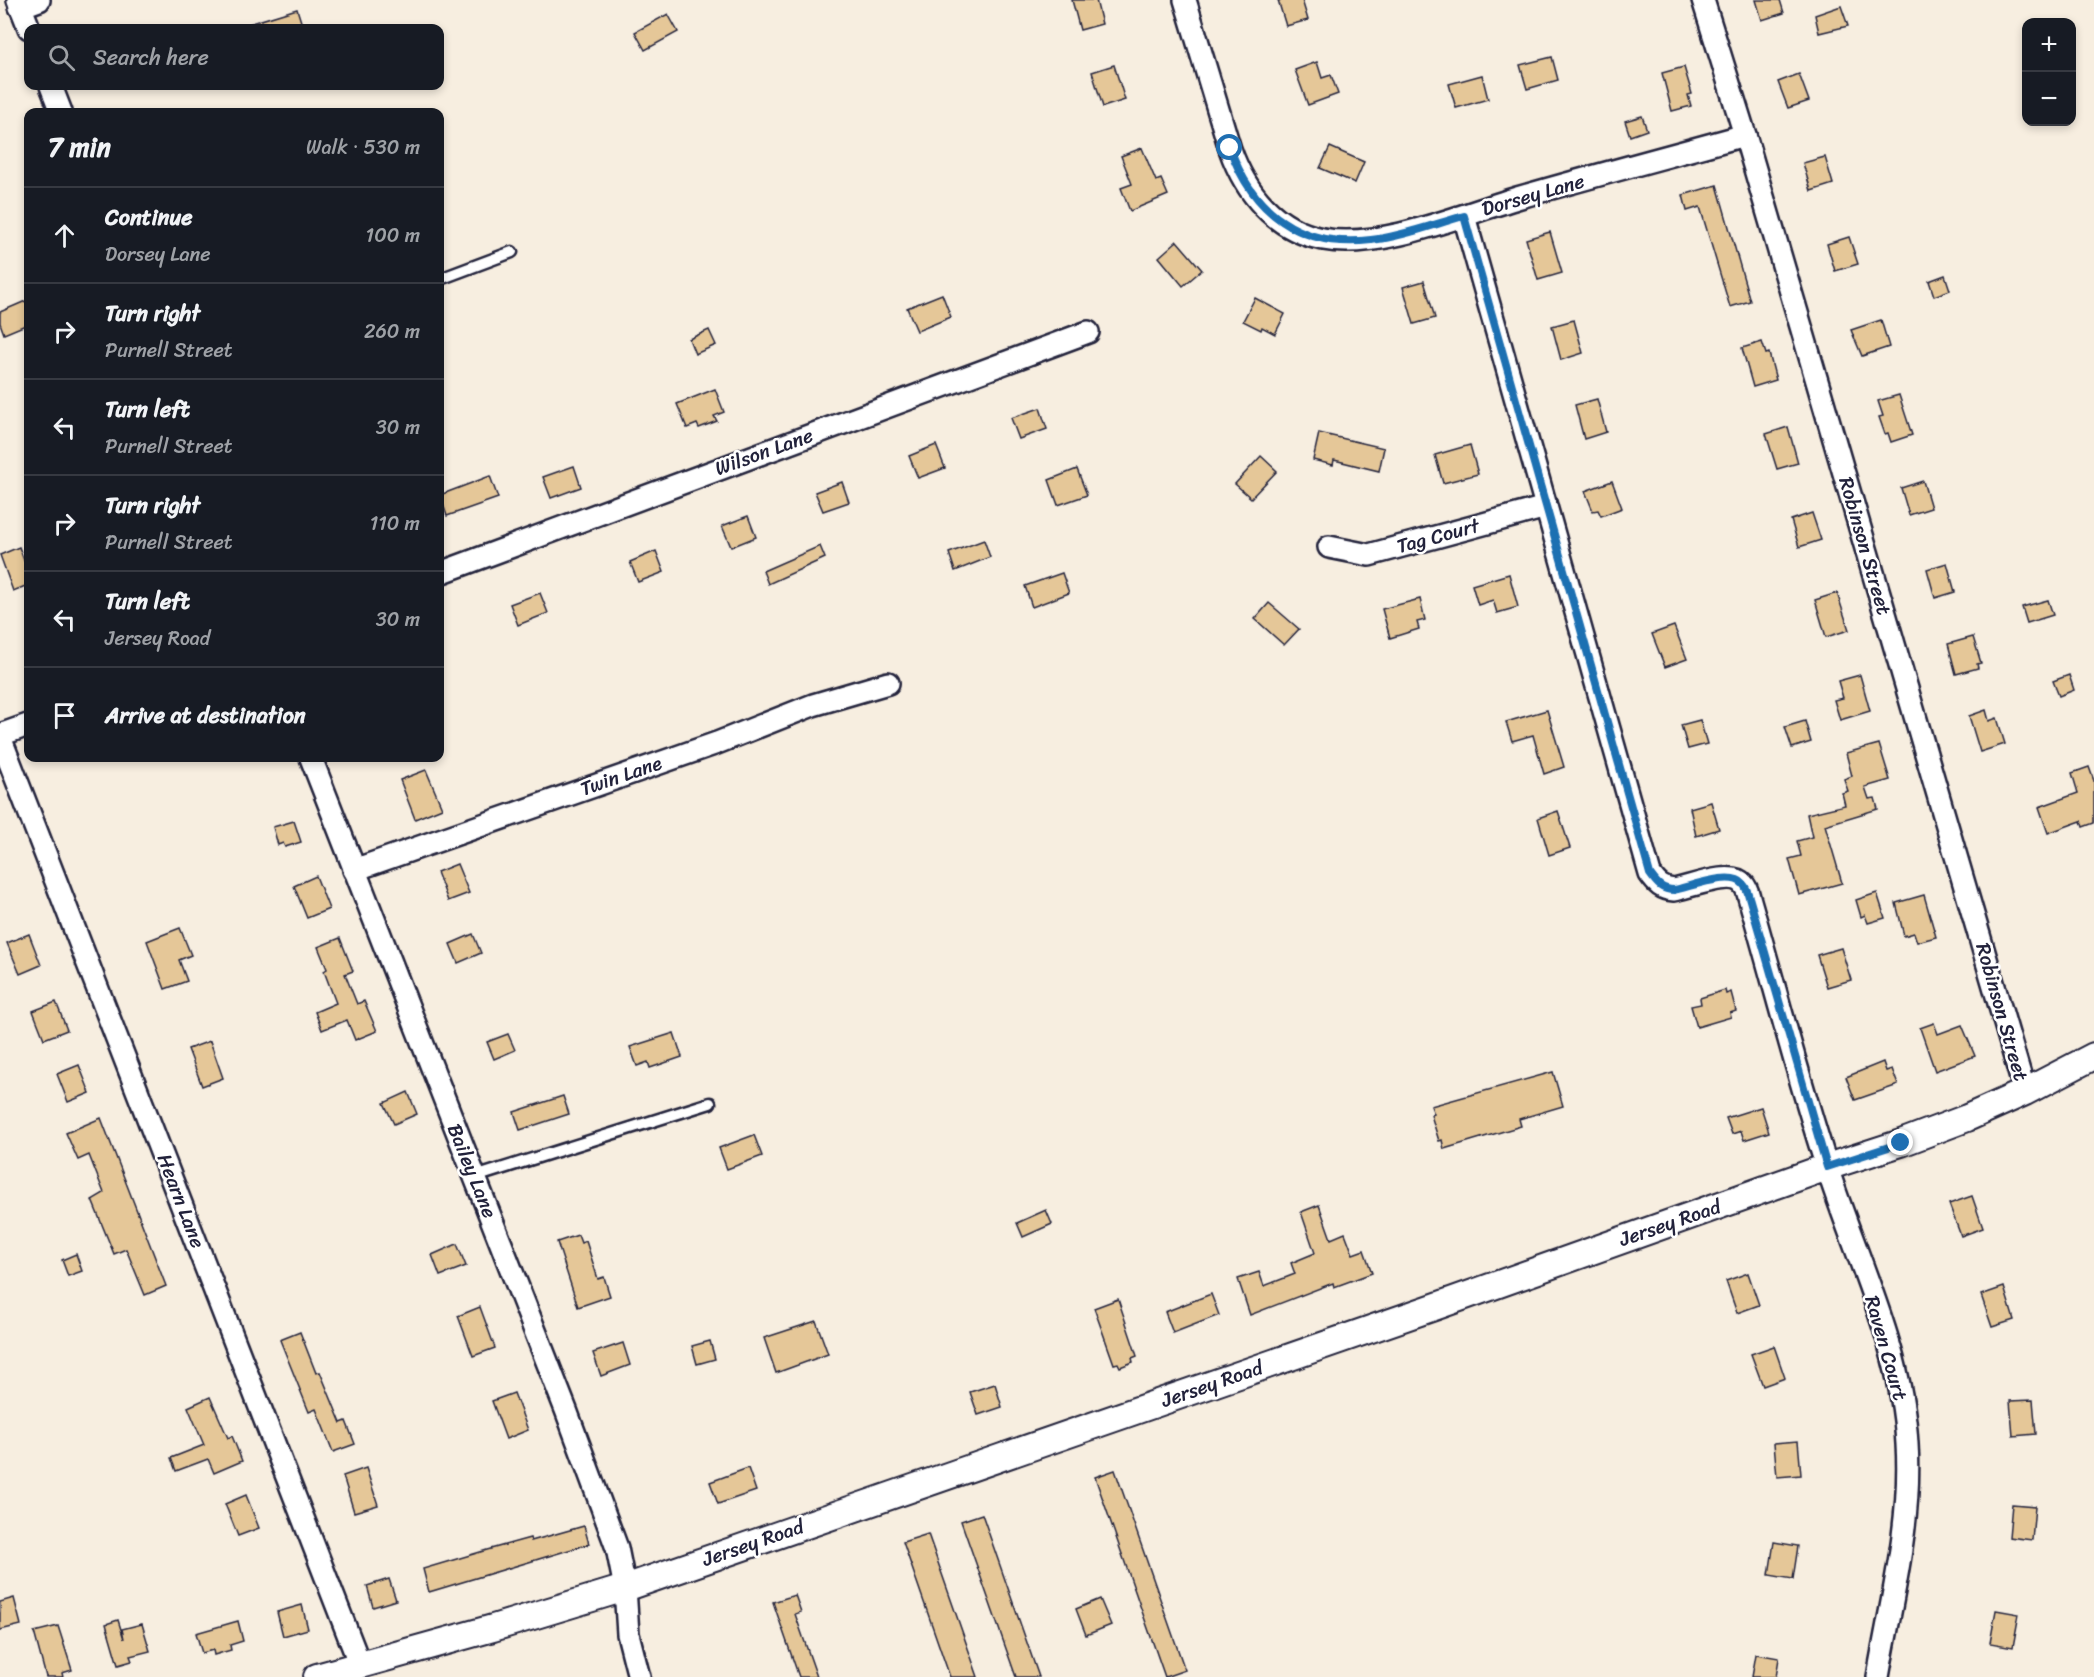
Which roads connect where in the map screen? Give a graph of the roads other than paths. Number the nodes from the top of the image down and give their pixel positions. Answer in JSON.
{"nodes":[{"id":1,"x":1185,"y":0,"type":"edge"},
{"id":2,"x":1703,"y":0,"type":"edge"},
{"id":3,"x":26,"y":2,"type":"edge"},
{"id":4,"x":29,"y":24,"type":"edge"},
{"id":5,"x":53,"y":90,"type":"edge"},
{"id":6,"x":59,"y":108,"type":"edge"},
{"id":7,"x":1745,"y":135,"type":"junction"},
{"id":8,"x":1464,"y":216,"type":"junction"},
{"id":9,"x":512,"y":252,"type":"dead end"},
{"id":10,"x":444,"y":278,"type":"edge"},
{"id":11,"x":1089,"y":332,"type":"dead end"},
{"id":12,"x":1546,"y":507,"type":"junction"},
{"id":13,"x":1329,"y":547,"type":"dead end"},
{"id":14,"x":444,"y":572,"type":"edge"},
{"id":15,"x":888,"y":683,"type":"dead end"},
{"id":16,"x":24,"y":727,"type":"edge"},
{"id":17,"x":0,"y":736,"type":"edge"},
{"id":18,"x":313,"y":762,"type":"edge"},
{"id":19,"x":354,"y":870,"type":"junction"},
{"id":20,"x":2094,"y":1056,"type":"edge"},
{"id":21,"x":2025,"y":1092,"type":"junction"},
{"id":22,"x":710,"y":1102,"type":"dead end"},
{"id":23,"x":1827,"y":1167,"type":"junction"},
{"id":24,"x":475,"y":1177,"type":"junction"},
{"id":25,"x":625,"y":1588,"type":"junction"},
{"id":26,"x":360,"y":1665,"type":"junction"},
{"id":27,"x":317,"y":1677,"type":"edge"},
{"id":28,"x":639,"y":1677,"type":"edge"},
{"id":29,"x":1878,"y":1677,"type":"edge"}],
"edges":[{"from":1,"to":8,"type":"street","name":"Dorsey Lane"},
{"from":2,"to":7,"type":"street","name":"Robinson Street"},
{"from":3,"to":4,"type":"street"},
{"from":5,"to":6,"type":"street"},
{"from":7,"to":8,"type":"street","name":"Dorsey Lane"},
{"from":7,"to":21,"type":"street","name":"Robinson Street"},
{"from":8,"to":12,"type":"street"},
{"from":9,"to":10,"type":"lane"},
{"from":11,"to":14,"type":"street","name":"Wilson Lane"},
{"from":12,"to":13,"type":"street","name":"Tag Court"},
{"from":12,"to":23,"type":"street","name":"Raven Court"},
{"from":15,"to":19,"type":"street","name":"Twin Lane"},
{"from":16,"to":17,"type":"street"},
{"from":17,"to":26,"type":"street","name":"Hearn Lane"},
{"from":18,"to":19,"type":"street","name":"Bailey Lane"},
{"from":19,"to":24,"type":"street","name":"Bailey Lane"},
{"from":20,"to":21,"type":"street","name":"Jersey Road"},
{"from":21,"to":23,"type":"street","name":"Jersey Road"},
{"from":22,"to":24,"type":"lane"},
{"from":23,"to":25,"type":"street","name":"Jersey Road"},
{"from":23,"to":29,"type":"street","name":"Raven Court"},
{"from":24,"to":25,"type":"street","name":"Bailey Lane"},
{"from":25,"to":26,"type":"street","name":"Jersey Road"},
{"from":25,"to":28,"type":"street","name":"Bailey Lane"},
{"from":26,"to":27,"type":"street","name":"Jersey Road"}]}
